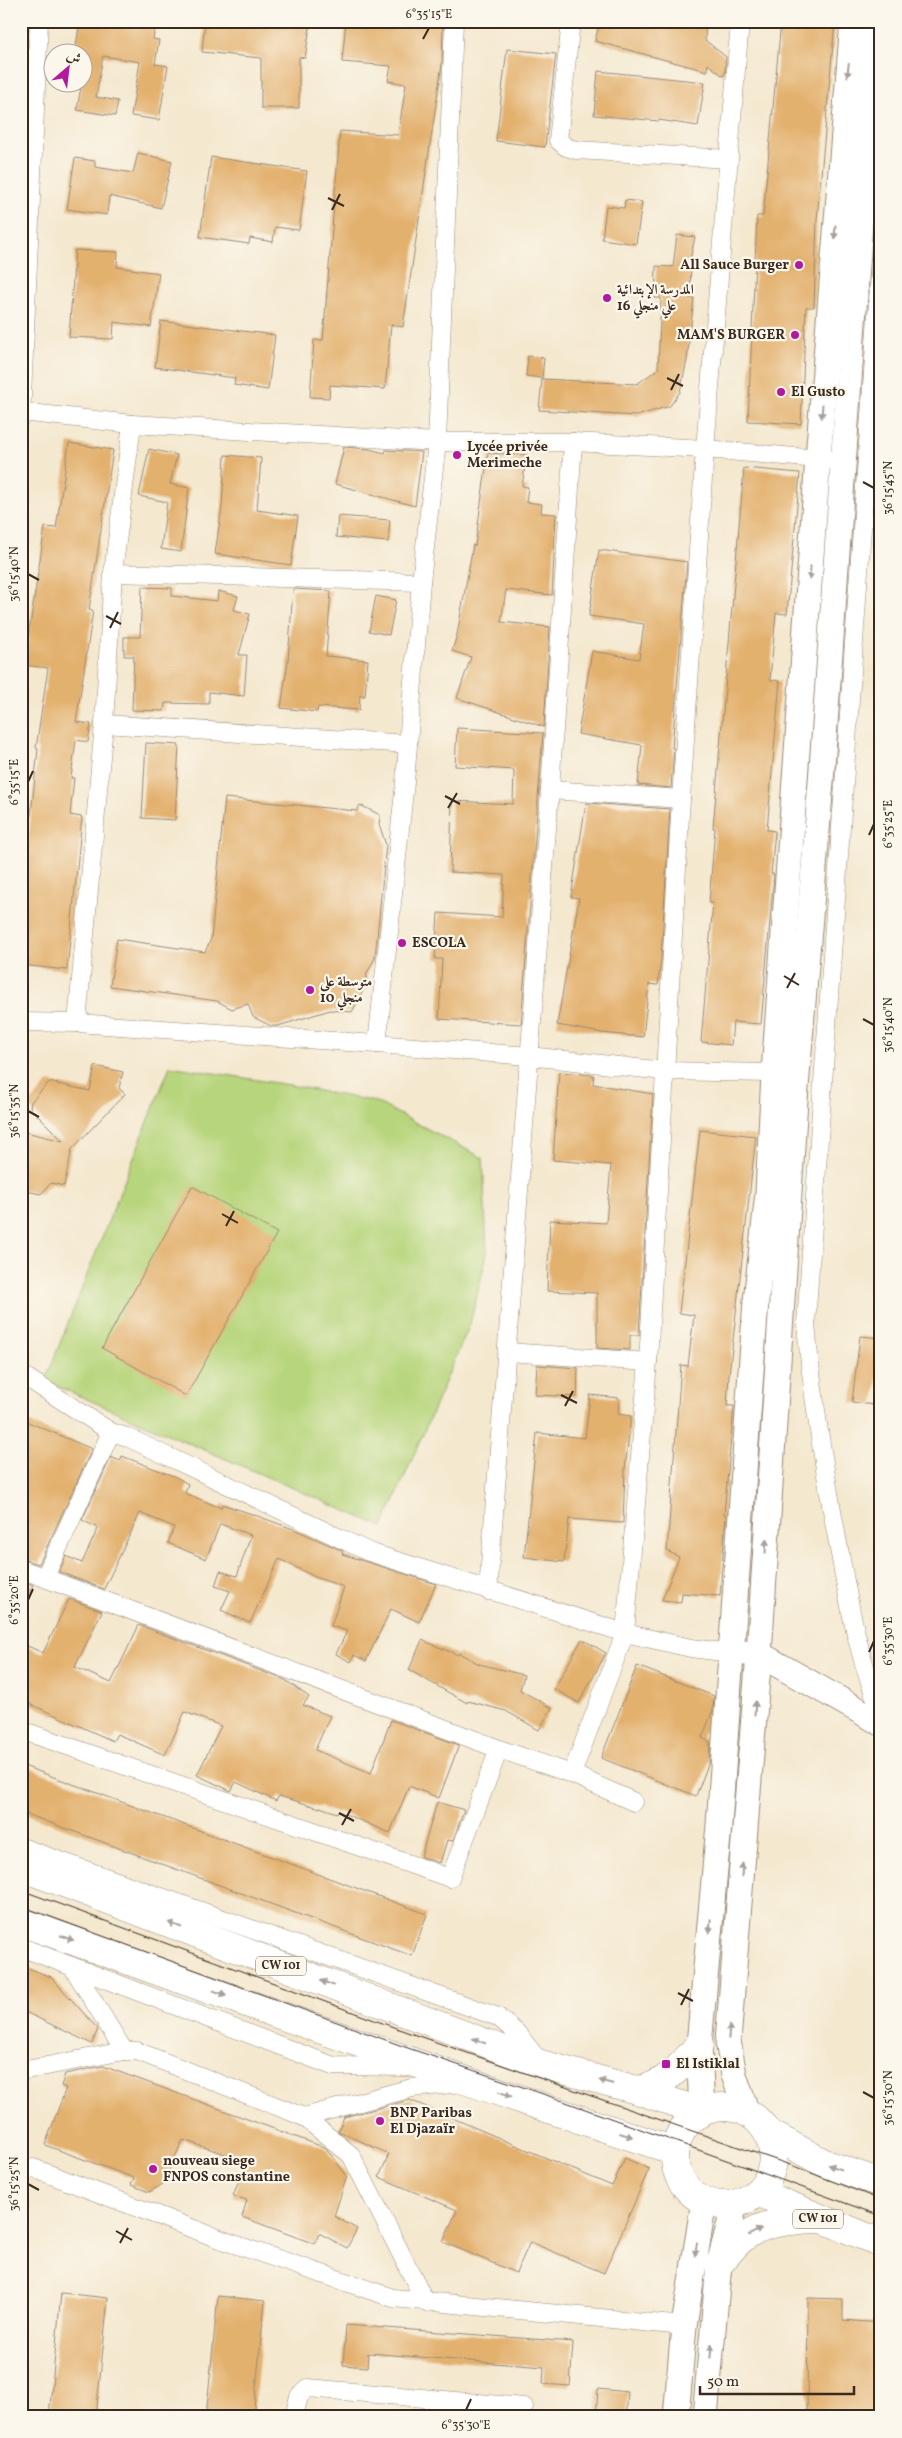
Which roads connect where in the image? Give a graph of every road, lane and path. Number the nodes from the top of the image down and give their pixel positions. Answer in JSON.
{"nodes":[{"id":1,"x":39,"y":21,"type":"edge"},
{"id":2,"x":454,"y":21,"type":"edge"},
{"id":3,"x":572,"y":21,"type":"edge"},
{"id":4,"x":740,"y":21,"type":"edge"},
{"id":5,"x":853,"y":21,"type":"edge"},
{"id":6,"x":874,"y":21,"type":"edge"},
{"id":7,"x":28,"y":104,"type":"edge"},
{"id":8,"x":729,"y":159,"type":"junction"},
{"id":9,"x":881,"y":259,"type":"edge"},
{"id":10,"x":22,"y":412,"type":"edge"},
{"id":11,"x":21,"y":418,"type":"edge"},
{"id":12,"x":132,"y":424,"type":"junction"},
{"id":13,"x":437,"y":442,"type":"junction"},
{"id":14,"x":573,"y":442,"type":"junction"},
{"id":15,"x":705,"y":449,"type":"junction"},
{"id":16,"x":818,"y":458,"type":"junction"},
{"id":17,"x":855,"y":463,"type":"junction"},
{"id":18,"x":114,"y":573,"type":"junction"},
{"id":19,"x":421,"y":582,"type":"junction"},
{"id":20,"x":104,"y":724,"type":"junction"},
{"id":21,"x":408,"y":744,"type":"junction"},
{"id":22,"x":550,"y":790,"type":"junction"},
{"id":23,"x":681,"y":799,"type":"junction"},
{"id":24,"x":21,"y":1022,"type":"edge"},
{"id":25,"x":77,"y":1023,"type":"junction"},
{"id":26,"x":377,"y":1044,"type":"junction"},
{"id":27,"x":529,"y":1056,"type":"junction"},
{"id":28,"x":664,"y":1071,"type":"junction"},
{"id":29,"x":774,"y":1073,"type":"junction"},
{"id":30,"x":508,"y":1352,"type":"junction"},
{"id":31,"x":648,"y":1362,"type":"junction"},
{"id":32,"x":24,"y":1380,"type":"edge"},
{"id":33,"x":110,"y":1432,"type":"junction"},
{"id":34,"x":21,"y":1569,"type":"edge"},
{"id":35,"x":45,"y":1577,"type":"junction"},
{"id":36,"x":488,"y":1591,"type":"junction"},
{"id":37,"x":625,"y":1634,"type":"junction"},
{"id":38,"x":731,"y":1652,"type":"junction"},
{"id":39,"x":759,"y":1654,"type":"junction"},
{"id":40,"x":881,"y":1711,"type":"edge"},
{"id":41,"x":881,"y":1723,"type":"edge"},
{"id":42,"x":21,"y":1730,"type":"edge"},
{"id":43,"x":499,"y":1749,"type":"junction"},
{"id":44,"x":572,"y":1774,"type":"junction"},
{"id":45,"x":634,"y":1802,"type":"dead end"},
{"id":46,"x":21,"y":1847,"type":"edge"},
{"id":47,"x":21,"y":1867,"type":"edge"},
{"id":48,"x":21,"y":1922,"type":"edge"},
{"id":49,"x":21,"y":1946,"type":"edge"},
{"id":50,"x":72,"y":1966,"type":"junction"},
{"id":51,"x":699,"y":2045,"type":"junction"},
{"id":52,"x":124,"y":2051,"type":"junction"},
{"id":53,"x":541,"y":2064,"type":"junction"},
{"id":54,"x":430,"y":2067,"type":"junction"},
{"id":55,"x":21,"y":2070,"type":"edge"},
{"id":56,"x":472,"y":2082,"type":"junction"},
{"id":57,"x":637,"y":2090,"type":"junction"},
{"id":58,"x":702,"y":2112,"type":"junction"},
{"id":59,"x":747,"y":2113,"type":"junction"},
{"id":60,"x":304,"y":2117,"type":"junction"},
{"id":61,"x":767,"y":2132,"type":"junction"},
{"id":62,"x":675,"y":2151,"type":"junction"},
{"id":63,"x":33,"y":2168,"type":"dead end"},
{"id":64,"x":881,"y":2183,"type":"edge"},
{"id":65,"x":746,"y":2198,"type":"junction"},
{"id":66,"x":704,"y":2201,"type":"junction"},
{"id":67,"x":819,"y":2219,"type":"junction"},
{"id":68,"x":881,"y":2243,"type":"edge"},
{"id":69,"x":719,"y":2264,"type":"junction"},
{"id":70,"x":426,"y":2302,"type":"junction"},
{"id":71,"x":684,"y":2326,"type":"junction"},
{"id":72,"x":524,"y":2407,"type":"dead end"},
{"id":73,"x":294,"y":2417,"type":"edge"},
{"id":74,"x":676,"y":2417,"type":"edge"},
{"id":75,"x":705,"y":2417,"type":"edge"}],
"edges":[{"from":1,"to":7,"type":"street"},
{"from":2,"to":13,"type":"street"},
{"from":3,"to":8,"type":"street"},
{"from":4,"to":8,"type":"street"},
{"from":5,"to":16,"type":"main road","one_way":true},
{"from":6,"to":17,"type":"main road"},
{"from":7,"to":10,"type":"street"},
{"from":8,"to":15,"type":"street"},
{"from":9,"to":17,"type":"street"},
{"from":10,"to":11,"type":"street"},
{"from":10,"to":12,"type":"street"},
{"from":12,"to":13,"type":"street"},
{"from":12,"to":18,"type":"street"},
{"from":13,"to":14,"type":"street"},
{"from":13,"to":19,"type":"street"},
{"from":14,"to":15,"type":"street"},
{"from":14,"to":22,"type":"street"},
{"from":15,"to":16,"type":"street"},
{"from":15,"to":23,"type":"street"},
{"from":16,"to":17,"type":"street"},
{"from":16,"to":29,"type":"main road","one_way":true},
{"from":39,"to":17,"type":"main road","one_way":true},
{"from":17,"to":40,"type":"street"},
{"from":18,"to":19,"type":"street"},
{"from":18,"to":20,"type":"street"},
{"from":19,"to":21,"type":"street"},
{"from":20,"to":21,"type":"street"},
{"from":20,"to":25,"type":"street"},
{"from":21,"to":26,"type":"street"},
{"from":22,"to":23,"type":"street"},
{"from":22,"to":27,"type":"street"},
{"from":23,"to":28,"type":"street"},
{"from":24,"to":25,"type":"street"},
{"from":25,"to":26,"type":"street"},
{"from":26,"to":27,"type":"street"},
{"from":27,"to":28,"type":"street"},
{"from":27,"to":30,"type":"street"},
{"from":28,"to":29,"type":"street"},
{"from":28,"to":31,"type":"street"},
{"from":29,"to":38,"type":"main road"},
{"from":30,"to":31,"type":"street"},
{"from":30,"to":36,"type":"street"},
{"from":31,"to":37,"type":"street"},
{"from":32,"to":33,"type":"street"},
{"from":33,"to":35,"type":"street"},
{"from":33,"to":36,"type":"street"},
{"from":34,"to":35,"type":"street"},
{"from":35,"to":43,"type":"street"},
{"from":36,"to":37,"type":"street"},
{"from":37,"to":38,"type":"street"},
{"from":37,"to":44,"type":"street"},
{"from":38,"to":39,"type":"main road"},
{"from":38,"to":51,"type":"main road","one_way":true},
{"from":39,"to":41,"type":"main road"},
{"from":59,"to":39,"type":"main road","one_way":true},
{"from":42,"to":43,"type":"street"},
{"from":43,"to":44,"type":"street"},
{"from":44,"to":45,"type":"street"},
{"from":46,"to":53,"type":"street"},
{"from":53,"to":47,"type":"main road","number":"CW 101","one_way":true},
{"from":48,"to":54,"type":"main road","one_way":true},
{"from":49,"to":50,"type":"street"},
{"from":50,"to":52,"type":"street"},
{"from":50,"to":54,"type":"street"},
{"from":51,"to":57,"type":"main road"},
{"from":51,"to":58,"type":"main road"},
{"from":52,"to":55,"type":"street"},
{"from":52,"to":60,"type":"street"},
{"from":57,"to":53,"type":"main road","one_way":true},
{"from":54,"to":56,"type":"main road"},
{"from":56,"to":60,"type":"street"},
{"from":56,"to":62,"type":"main road","one_way":true},
{"from":57,"to":58,"type":"main road"},
{"from":58,"to":59,"type":"main road"},
{"from":58,"to":62,"type":"main road"},
{"from":59,"to":61,"type":"main road"},
{"from":60,"to":70,"type":"street"},
{"from":64,"to":61,"type":"main road","one_way":true},
{"from":61,"to":65,"type":"main road"},
{"from":62,"to":66,"type":"main road"},
{"from":63,"to":70,"type":"street"},
{"from":65,"to":66,"type":"main road"},
{"from":65,"to":67,"type":"main road","number":"CW 101"},
{"from":65,"to":69,"type":"main road"},
{"from":66,"to":71,"type":"main road","one_way":true},
{"from":67,"to":68,"type":"main road","number":"CW 101"},
{"from":69,"to":67,"type":"main road","one_way":true},
{"from":75,"to":69,"type":"main road","one_way":true},
{"from":70,"to":71,"type":"street"},
{"from":71,"to":74,"type":"main road"},
{"from":72,"to":73,"type":"street"}]}
